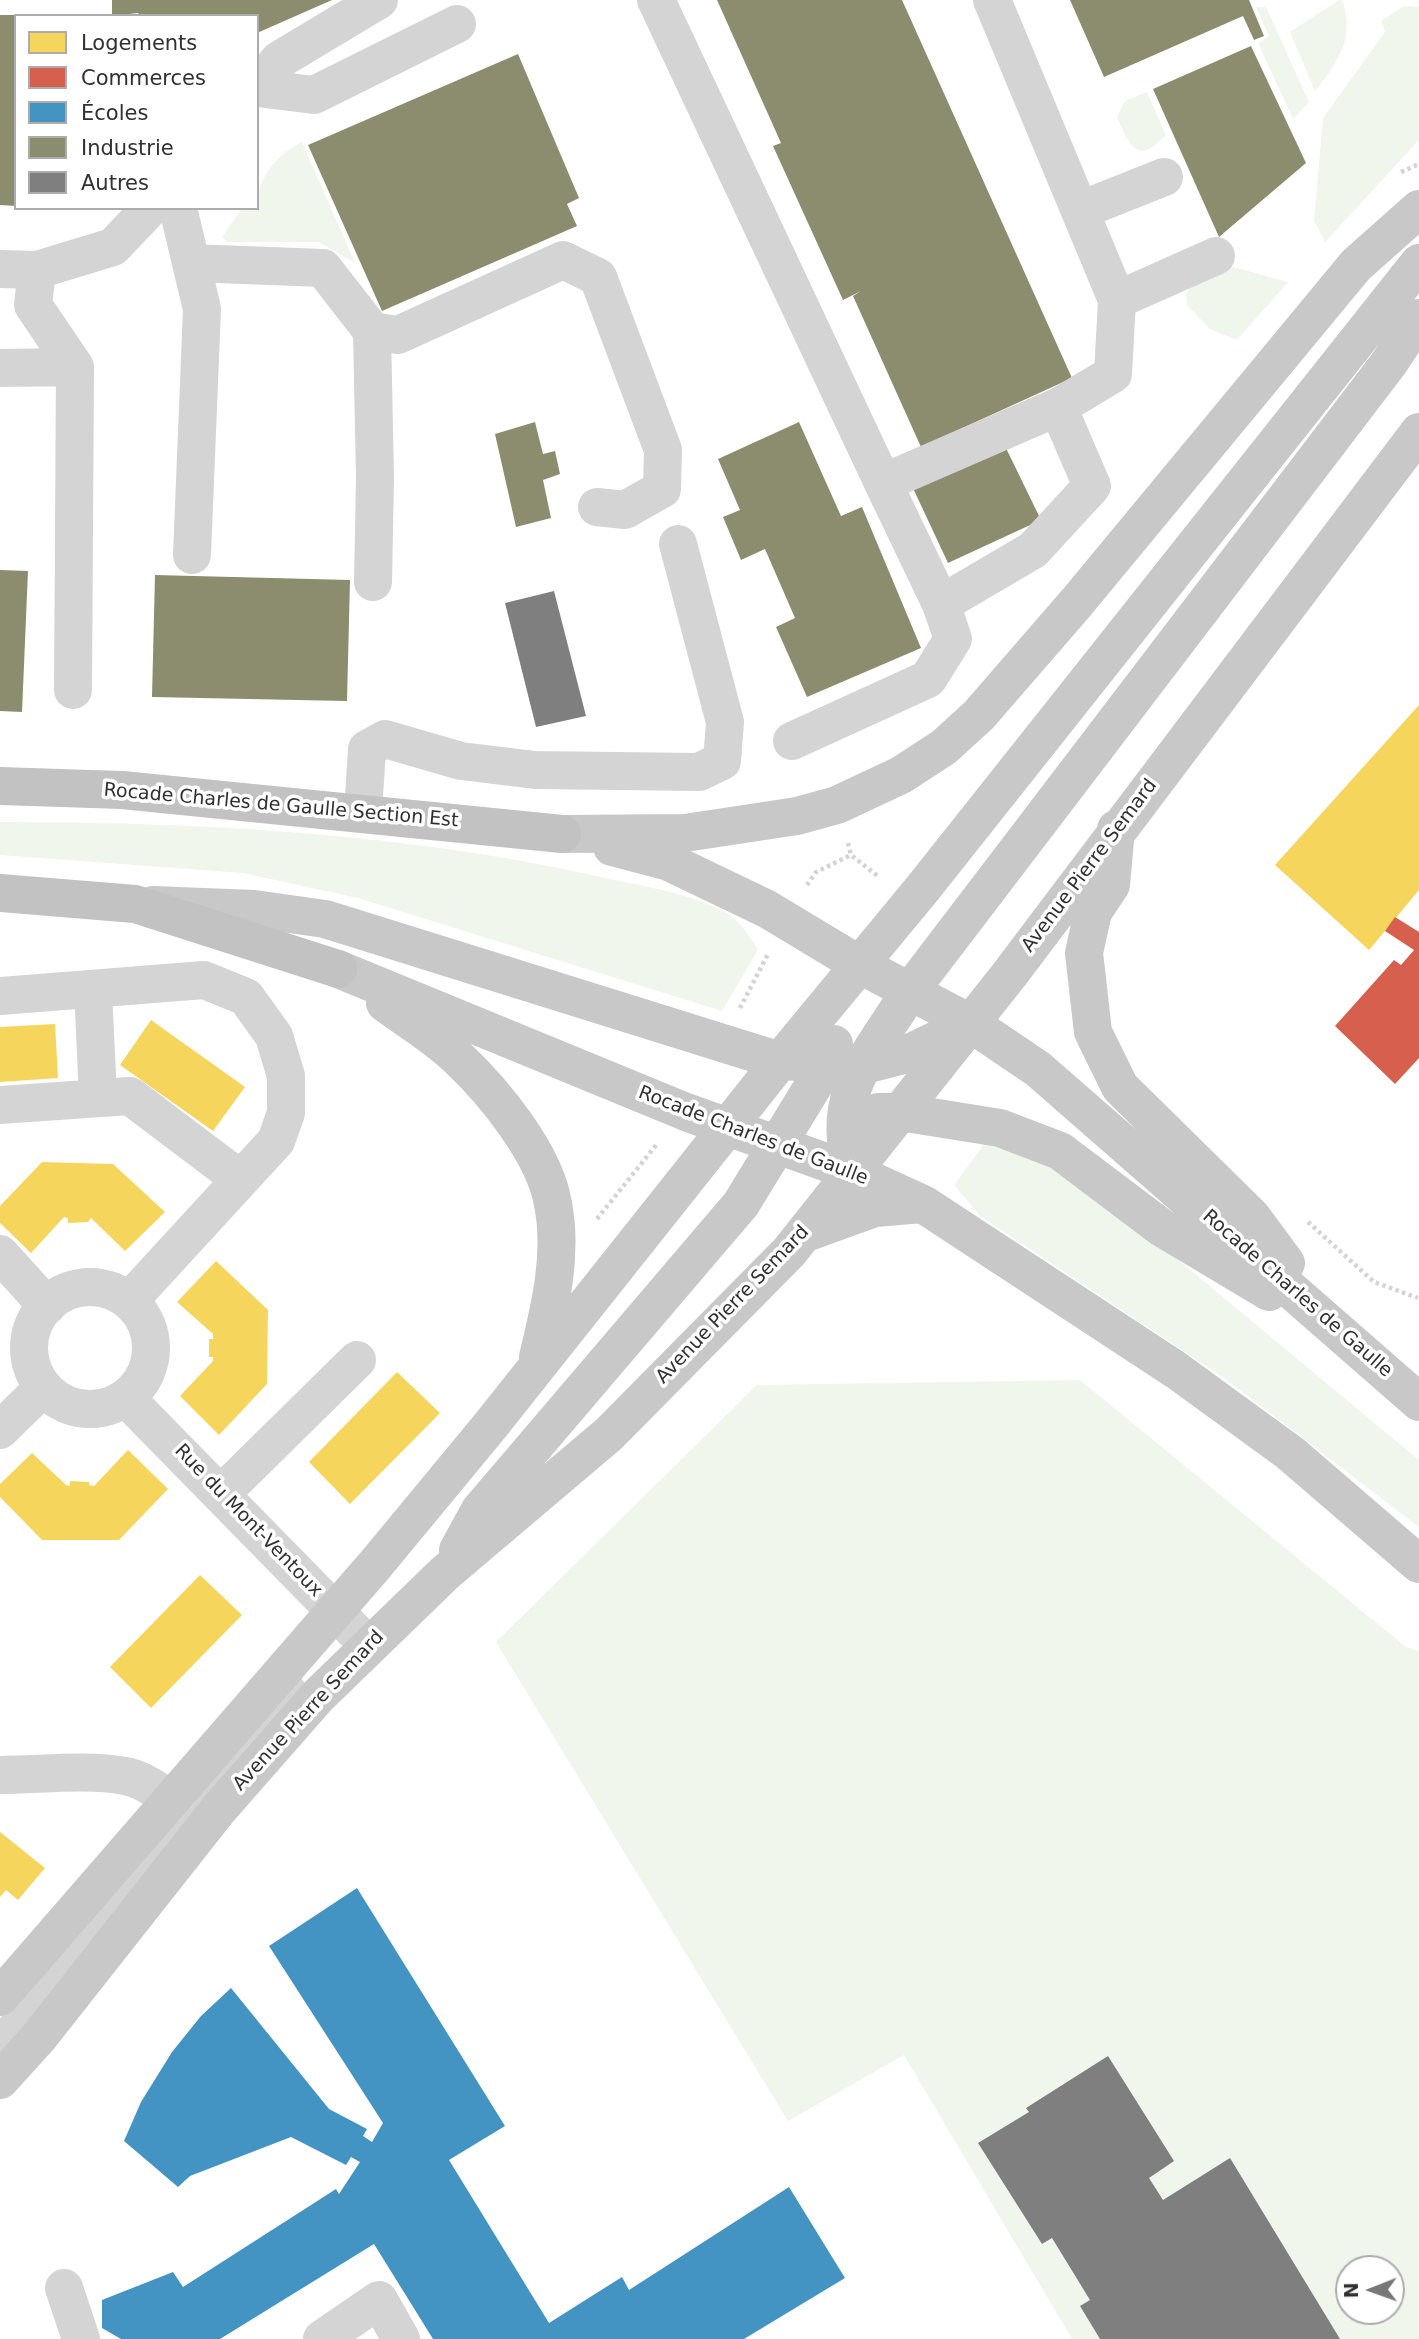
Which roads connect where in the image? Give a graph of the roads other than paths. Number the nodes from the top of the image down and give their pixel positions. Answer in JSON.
{"nodes":[{"id":1,"x":379,"y":0,"type":"edge"},
{"id":2,"x":656,"y":0,"type":"edge"},
{"id":3,"x":992,"y":0,"type":"edge"},
{"id":4,"x":457,"y":23,"type":"dead end"},
{"id":5,"x":259,"y":85,"type":"edge"},
{"id":6,"x":259,"y":88,"type":"edge"},
{"id":7,"x":1164,"y":177,"type":"dead end"},
{"id":8,"x":1419,"y":209,"type":"edge"},
{"id":9,"x":148,"y":210,"type":"edge"},
{"id":10,"x":178,"y":210,"type":"edge"},
{"id":11,"x":1081,"y":210,"type":"junction"},
{"id":12,"x":1216,"y":256,"type":"dead end"},
{"id":13,"x":191,"y":263,"type":"junction"},
{"id":14,"x":1419,"y":263,"type":"edge"},
{"id":15,"x":18,"y":270,"type":"edge"},
{"id":16,"x":1117,"y":300,"type":"junction"},
{"id":17,"x":1419,"y":318,"type":"edge"},
{"id":18,"x":372,"y":331,"type":"junction"},
{"id":19,"x":75,"y":367,"type":"junction"},
{"id":20,"x":0,"y":368,"type":"edge"},
{"id":21,"x":1058,"y":407,"type":"junction"},
{"id":22,"x":1419,"y":432,"type":"edge"},
{"id":23,"x":883,"y":483,"type":"junction"},
{"id":24,"x":597,"y":507,"type":"dead end"},
{"id":25,"x":678,"y":544,"type":"dead end"},
{"id":26,"x":192,"y":555,"type":"dead end"},
{"id":27,"x":373,"y":582,"type":"dead end"},
{"id":28,"x":942,"y":604,"type":"junction"},
{"id":29,"x":73,"y":690,"type":"dead end"},
{"id":30,"x":792,"y":741,"type":"dead end"},
{"id":31,"x":0,"y":786,"type":"edge"},
{"id":32,"x":362,"y":812,"type":"junction"},
{"id":33,"x":1116,"y":829,"type":"junction"},
{"id":34,"x":562,"y":834,"type":"junction"},
{"id":35,"x":0,"y":893,"type":"edge"},
{"id":36,"x":135,"y":904,"type":"junction"},
{"id":37,"x":808,"y":934,"type":"junction"},
{"id":38,"x":860,"y":965,"type":"junction"},
{"id":39,"x":338,"y":969,"type":"junction"},
{"id":40,"x":93,"y":989,"type":"junction"},
{"id":41,"x":910,"y":991,"type":"junction"},
{"id":42,"x":0,"y":996,"type":"edge"},
{"id":43,"x":835,"y":996,"type":"junction"},
{"id":44,"x":970,"y":1023,"type":"junction"},
{"id":45,"x":780,"y":1061,"type":"junction"},
{"id":46,"x":826,"y":1065,"type":"junction"},
{"id":47,"x":864,"y":1065,"type":"junction"},
{"id":48,"x":98,"y":1098,"type":"junction"},
{"id":49,"x":0,"y":1105,"type":"edge"},
{"id":50,"x":844,"y":1112,"type":"junction"},
{"id":51,"x":901,"y":1112,"type":"junction"},
{"id":52,"x":726,"y":1128,"type":"junction"},
{"id":53,"x":787,"y":1131,"type":"junction"},
{"id":54,"x":853,"y":1172,"type":"junction"},
{"id":55,"x":240,"y":1179,"type":"junction"},
{"id":56,"x":923,"y":1204,"type":"junction"},
{"id":57,"x":804,"y":1234,"type":"junction"},
{"id":58,"x":0,"y":1254,"type":"edge"},
{"id":59,"x":129,"y":1301,"type":"junction"},
{"id":60,"x":47,"y":1306,"type":"junction"},
{"id":61,"x":1337,"y":1332,"type":"junction"},
{"id":62,"x":357,"y":1360,"type":"dead end"},
{"id":63,"x":535,"y":1369,"type":"junction"},
{"id":64,"x":43,"y":1388,"type":"junction"},
{"id":65,"x":126,"y":1398,"type":"junction"},
{"id":66,"x":1419,"y":1402,"type":"edge"},
{"id":67,"x":0,"y":1430,"type":"edge"},
{"id":68,"x":222,"y":1493,"type":"junction"},
{"id":69,"x":1419,"y":1564,"type":"edge"},
{"id":70,"x":445,"y":1573,"type":"junction"},
{"id":71,"x":350,"y":1626,"type":"junction"},
{"id":72,"x":0,"y":1775,"type":"edge"},
{"id":73,"x":194,"y":1807,"type":"junction"},
{"id":74,"x":0,"y":1997,"type":"edge"},
{"id":75,"x":0,"y":2049,"type":"edge"},
{"id":76,"x":0,"y":2080,"type":"edge"},
{"id":77,"x":64,"y":2288,"type":"dead end"},
{"id":78,"x":81,"y":2339,"type":"edge"},
{"id":79,"x":322,"y":2339,"type":"edge"},
{"id":80,"x":401,"y":2339,"type":"edge"}],
"edges":[{"from":1,"to":5,"type":"street"},
{"from":2,"to":23,"type":"street"},
{"from":3,"to":11,"type":"street"},
{"from":4,"to":6,"type":"street"},
{"from":7,"to":11,"type":"street"},
{"from":8,"to":34,"type":"main road"},
{"from":9,"to":15,"type":"street"},
{"from":10,"to":13,"type":"street"},
{"from":11,"to":16,"type":"street"},
{"from":12,"to":16,"type":"street"},
{"from":13,"to":18,"type":"street"},
{"from":13,"to":26,"type":"street"},
{"from":14,"to":38,"type":"main road","name":"Avenue Pierre Semard"},
{"from":15,"to":19,"type":"street"},
{"from":16,"to":21,"type":"street"},
{"from":17,"to":41,"type":"main road"},
{"from":18,"to":24,"type":"street"},
{"from":18,"to":27,"type":"street"},
{"from":19,"to":20,"type":"street"},
{"from":19,"to":29,"type":"street"},
{"from":21,"to":23,"type":"street"},
{"from":21,"to":28,"type":"street"},
{"from":22,"to":33,"type":"main road","name":"Avenue Pierre Semard"},
{"from":23,"to":28,"type":"street"},
{"from":25,"to":32,"type":"street"},
{"from":28,"to":30,"type":"street"},
{"from":31,"to":32,"type":"highway","name":"Rocade Charles de Gaulle Section Est"},
{"from":32,"to":34,"type":"highway","name":"Rocade Charles de Gaulle Section Est"},
{"from":33,"to":44,"type":"main road","name":"Avenue Pierre Semard"},
{"from":33,"to":61,"type":"main road"},
{"from":34,"to":37,"type":"main road","name":"Rocade Charles de Gaulle"},
{"from":35,"to":36,"type":"highway","name":"Rocade Charles de Gaulle"},
{"from":36,"to":39,"type":"highway","name":"Rocade Charles de Gaulle"},
{"from":36,"to":45,"type":"main road"},
{"from":37,"to":38,"type":"main road","name":"Rocade Charles de Gaulle"},
{"from":37,"to":43,"type":"main road"},
{"from":38,"to":41,"type":"main road","name":"Rocade Charles de Gaulle"},
{"from":38,"to":43,"type":"main road","name":"Avenue Pierre Semard"},
{"from":39,"to":52,"type":"main road","name":"Rocade Charles de Gaulle"},
{"from":39,"to":63,"type":"main road"},
{"from":40,"to":42,"type":"street"},
{"from":40,"to":48,"type":"street"},
{"from":40,"to":55,"type":"street"},
{"from":41,"to":44,"type":"main road","name":"Rocade Charles de Gaulle"},
{"from":41,"to":47,"type":"main road"},
{"from":43,"to":45,"type":"main road","name":"Avenue Pierre Semard"},
{"from":43,"to":46,"type":"main road"},
{"from":44,"to":47,"type":"main road"},
{"from":44,"to":51,"type":"main road","name":"Avenue Pierre Semard"},
{"from":44,"to":61,"type":"main road","name":"Rocade Charles de Gaulle"},
{"from":45,"to":46,"type":"main road"},
{"from":45,"to":52,"type":"main road","name":"Avenue Pierre Semard"},
{"from":46,"to":47,"type":"main road"},
{"from":46,"to":53,"type":"main road"},
{"from":47,"to":50,"type":"main road"},
{"from":48,"to":49,"type":"street"},
{"from":48,"to":55,"type":"street"},
{"from":50,"to":51,"type":"main road"},
{"from":50,"to":53,"type":"main road"},
{"from":50,"to":54,"type":"main road"},
{"from":51,"to":54,"type":"main road","name":"Avenue Pierre Semard"},
{"from":51,"to":61,"type":"main road"},
{"from":52,"to":53,"type":"main road","name":"Rocade Charles de Gaulle"},
{"from":52,"to":63,"type":"main road","name":"Avenue Pierre Semard"},
{"from":53,"to":54,"type":"main road","name":"Rocade Charles de Gaulle"},
{"from":53,"to":70,"type":"main road"},
{"from":54,"to":56,"type":"main road","name":"Rocade Charles de Gaulle"},
{"from":54,"to":57,"type":"main road","name":"Avenue Pierre Semard"},
{"from":55,"to":59,"type":"street"},
{"from":56,"to":57,"type":"main road"},
{"from":56,"to":69,"type":"main road","name":"Rocade Charles de Gaulle"},
{"from":57,"to":70,"type":"main road","name":"Avenue Pierre Semard"},
{"from":58,"to":60,"type":"street"},
{"from":59,"to":60,"type":"street"},
{"from":59,"to":65,"type":"street"},
{"from":60,"to":64,"type":"street"},
{"from":61,"to":66,"type":"main road","name":"Rocade Charles de Gaulle"},
{"from":62,"to":68,"type":"street"},
{"from":63,"to":71,"type":"main road","name":"Avenue Pierre Semard"},
{"from":64,"to":65,"type":"street"},
{"from":64,"to":67,"type":"street"},
{"from":65,"to":68,"type":"street","name":"Rue du Mont-Ventoux"},
{"from":68,"to":71,"type":"street","name":"Rue du Mont-Ventoux"},
{"from":70,"to":71,"type":"main road","name":"Avenue Pierre Semard"},
{"from":71,"to":73,"type":"main road","name":"Avenue Pierre Semard"},
{"from":72,"to":73,"type":"street"},
{"from":73,"to":74,"type":"main road","name":"Avenue Pierre Semard"},
{"from":73,"to":75,"type":"street","name":"Avenue Pierre Semard"},
{"from":73,"to":76,"type":"main road","name":"Avenue Pierre Semard"},
{"from":77,"to":78,"type":"street"},
{"from":79,"to":80,"type":"street"}]}
